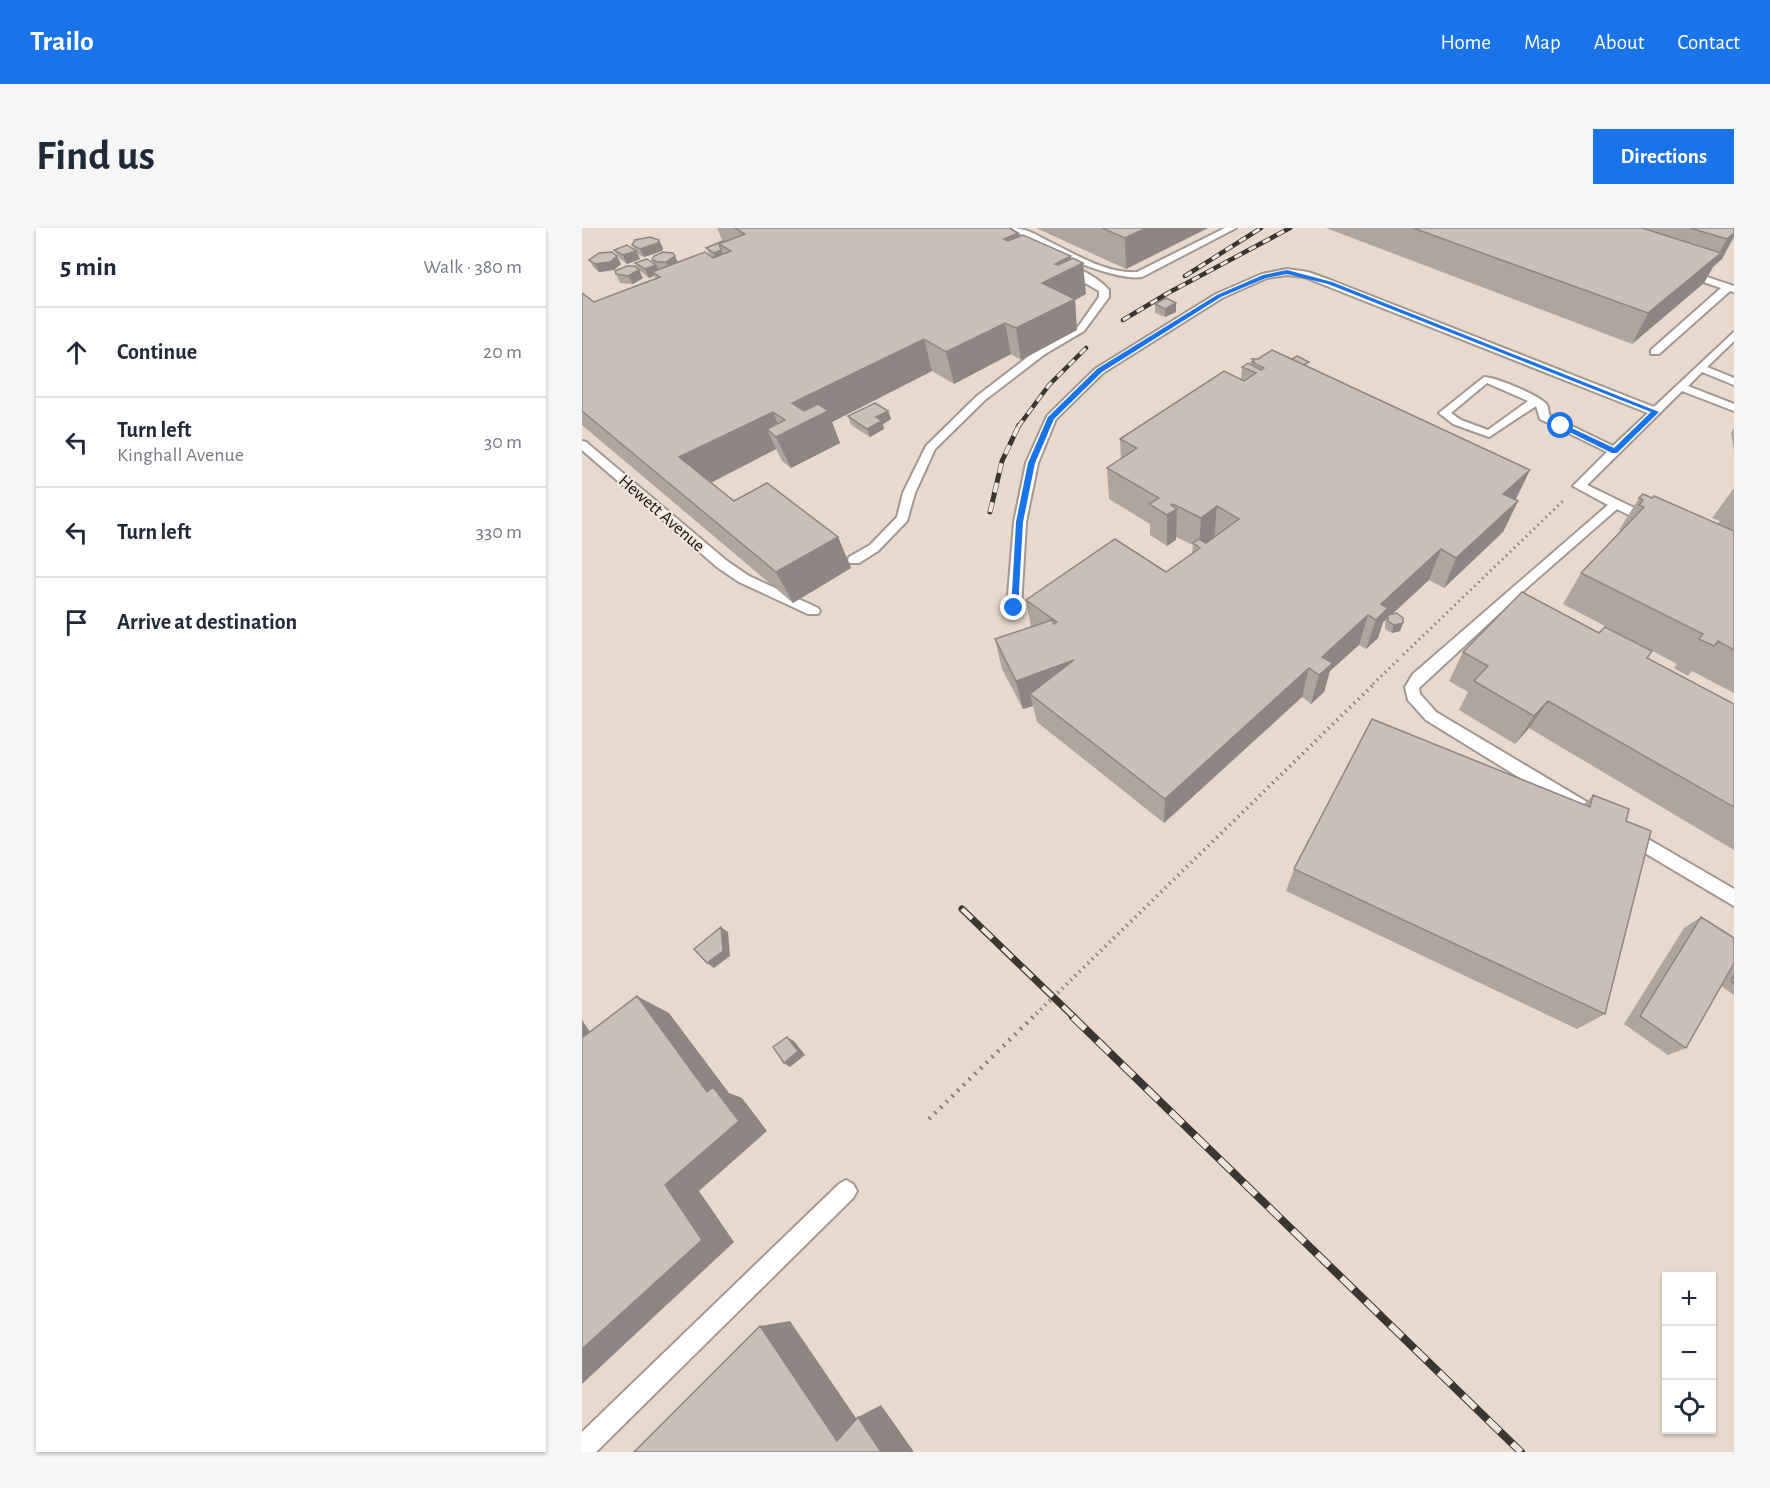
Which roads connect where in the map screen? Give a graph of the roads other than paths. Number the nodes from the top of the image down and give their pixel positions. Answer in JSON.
{"nodes":[{"id":1,"x":1016,"y":228,"type":"edge"},
{"id":2,"x":1232,"y":228,"type":"edge"},
{"id":3,"x":1050,"y":260,"type":"edge"},
{"id":4,"x":1672,"y":268,"type":"edge"},
{"id":5,"x":1731,"y":288,"type":"edge"},
{"id":6,"x":1734,"y":335,"type":"edge"},
{"id":7,"x":1655,"y":352,"type":"dead end"},
{"id":8,"x":1700,"y":368,"type":"junction"},
{"id":9,"x":1734,"y":382,"type":"edge"},
{"id":10,"x":1681,"y":387,"type":"junction"},
{"id":11,"x":1536,"y":400,"type":"junction"},
{"id":12,"x":1734,"y":408,"type":"edge"},
{"id":13,"x":1656,"y":412,"type":"junction"},
{"id":14,"x":582,"y":444,"type":"edge"},
{"id":15,"x":1613,"y":453,"type":"junction"},
{"id":16,"x":1616,"y":504,"type":"junction"},
{"id":17,"x":1666,"y":528,"type":"edge"},
{"id":18,"x":854,"y":560,"type":"dead end"},
{"id":19,"x":1014,"y":608,"type":"dead end"},
{"id":20,"x":813,"y":611,"type":"dead end"},
{"id":21,"x":1594,"y":814,"type":"edge"},
{"id":22,"x":1614,"y":826,"type":"edge"},
{"id":23,"x":1734,"y":898,"type":"edge"},
{"id":24,"x":846,"y":1191,"type":"dead end"},
{"id":25,"x":582,"y":1449,"type":"edge"}],
"edges":[{"from":1,"to":2,"type":"lane"},
{"from":3,"to":18,"type":"lane"},
{"from":4,"to":5,"type":"lane"},
{"from":5,"to":7,"type":"lane"},
{"from":6,"to":8,"type":"lane"},
{"from":8,"to":9,"type":"lane"},
{"from":8,"to":10,"type":"lane"},
{"from":10,"to":12,"type":"lane"},
{"from":10,"to":13,"type":"lane"},
{"from":11,"to":11,"type":"lane"},
{"from":11,"to":15,"type":"lane"},
{"from":13,"to":15,"type":"lane"},
{"from":13,"to":19,"type":"lane"},
{"from":14,"to":20,"type":"lane","name":"Hewett Avenue"},
{"from":15,"to":16,"type":"lane"},
{"from":16,"to":17,"type":"lane"},
{"from":16,"to":21,"type":"lane"},
{"from":22,"to":23,"type":"lane"},
{"from":24,"to":25,"type":"lane"}]}
